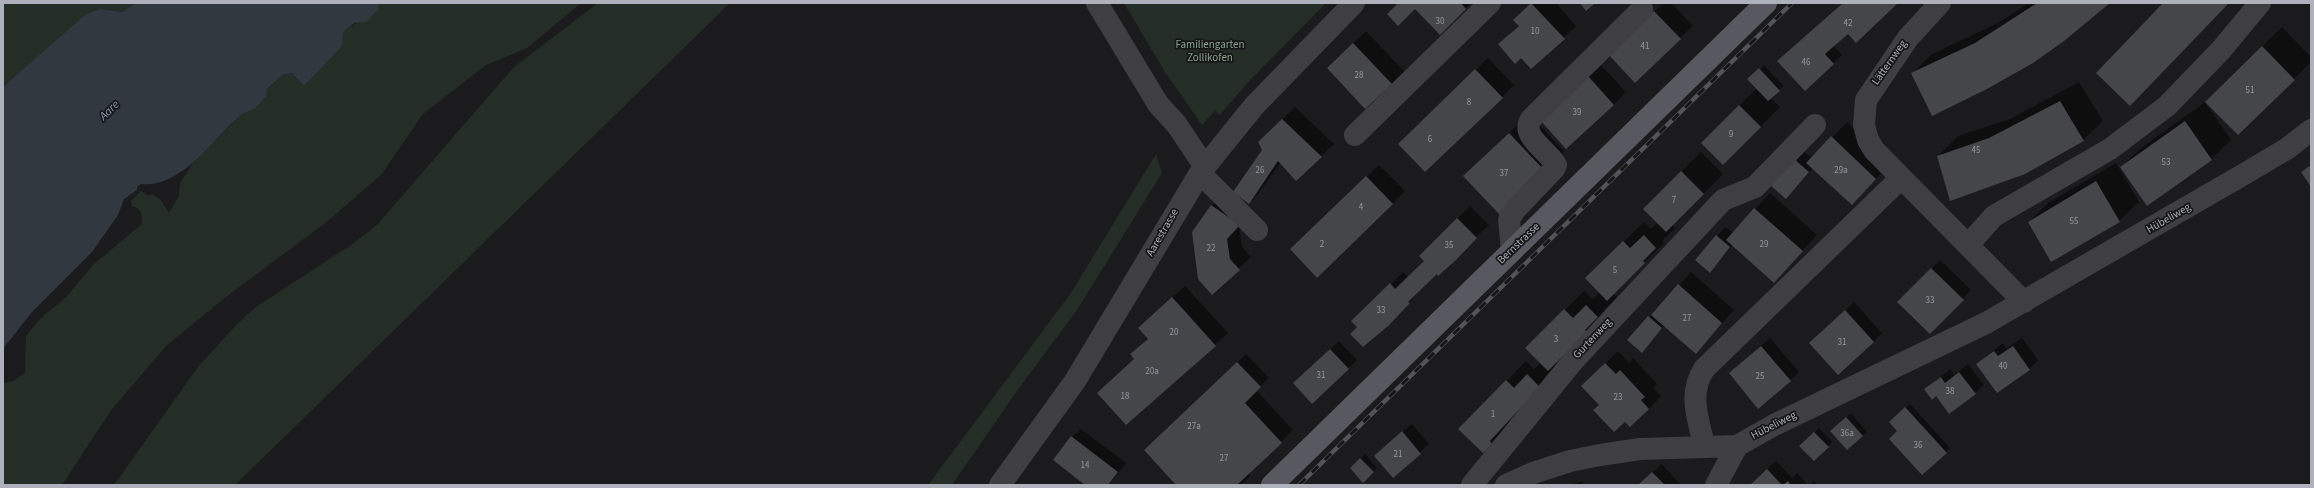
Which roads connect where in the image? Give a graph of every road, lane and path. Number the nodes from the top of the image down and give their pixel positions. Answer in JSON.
{"nodes":[{"id":1,"x":1097,"y":3,"type":"edge"},
{"id":2,"x":1354,"y":3,"type":"edge"},
{"id":3,"x":1490,"y":3,"type":"edge"},
{"id":4,"x":1766,"y":3,"type":"edge"},
{"id":5,"x":1940,"y":3,"type":"edge"},
{"id":6,"x":2260,"y":3,"type":"edge"},
{"id":7,"x":1642,"y":9,"type":"dead end"},
{"id":8,"x":1815,"y":124,"type":"dead end"},
{"id":9,"x":2311,"y":130,"type":"edge"},
{"id":10,"x":1355,"y":135,"type":"dead end"},
{"id":11,"x":1202,"y":170,"type":"junction"},
{"id":12,"x":1901,"y":178,"type":"junction"},
{"id":13,"x":1257,"y":230,"type":"dead end"},
{"id":14,"x":1968,"y":246,"type":"junction"},
{"id":15,"x":1512,"y":251,"type":"junction"},
{"id":16,"x":2024,"y":302,"type":"junction"},
{"id":17,"x":1704,"y":446,"type":"junction"},
{"id":18,"x":1737,"y":446,"type":"junction"},
{"id":19,"x":1000,"y":485,"type":"edge"},
{"id":20,"x":1272,"y":485,"type":"edge"},
{"id":21,"x":1472,"y":485,"type":"edge"},
{"id":22,"x":1506,"y":485,"type":"edge"},
{"id":23,"x":1716,"y":485,"type":"edge"}],
"edges":[{"from":1,"to":11,"type":"street"},
{"from":2,"to":11,"type":"street","name":"Aarestrasse"},
{"from":3,"to":10,"type":"street"},
{"from":4,"to":15,"type":"main road","name":"Bernstrasse"},
{"from":5,"to":12,"type":"street","name":"Lätternweg"},
{"from":6,"to":14,"type":"street"},
{"from":7,"to":15,"type":"street"},
{"from":8,"to":21,"type":"street","name":"Gurtenweg"},
{"from":9,"to":16,"type":"street","name":"Hübeliweg"},
{"from":11,"to":13,"type":"street"},
{"from":11,"to":19,"type":"street","name":"Aarestrasse"},
{"from":12,"to":14,"type":"street"},
{"from":12,"to":17,"type":"street"},
{"from":14,"to":16,"type":"street"},
{"from":15,"to":20,"type":"main road","name":"Bernstrasse"},
{"from":16,"to":18,"type":"street","name":"Hübeliweg"},
{"from":17,"to":18,"type":"street","name":"Hübeliweg"},
{"from":17,"to":22,"type":"street","name":"Hübeliweg"},
{"from":18,"to":23,"type":"street"}]}
